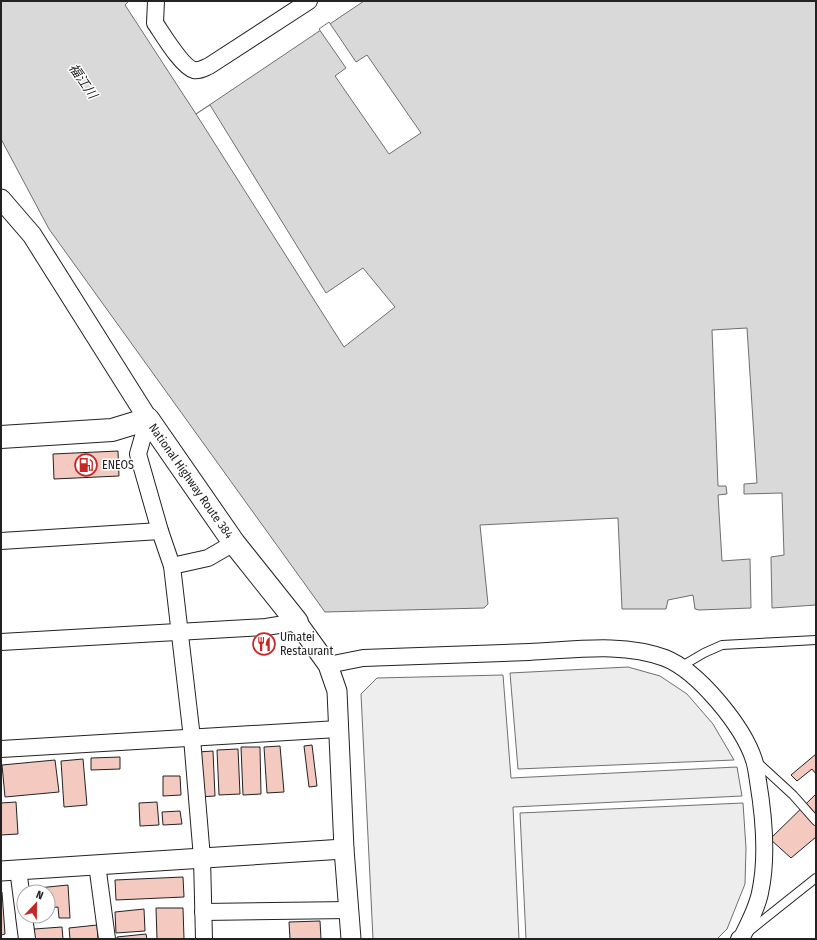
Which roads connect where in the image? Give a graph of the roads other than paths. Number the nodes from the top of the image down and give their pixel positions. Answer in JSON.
{"nodes":[{"id":1,"x":156,"y":1,"type":"edge"},
{"id":2,"x":309,"y":1,"type":"edge"},
{"id":3,"x":1,"y":198,"type":"edge"},
{"id":4,"x":148,"y":419,"type":"junction"},
{"id":5,"x":1,"y":437,"type":"edge"},
{"id":6,"x":160,"y":531,"type":"junction"},
{"id":7,"x":1,"y":540,"type":"edge"},
{"id":8,"x":234,"y":543,"type":"junction"},
{"id":9,"x":172,"y":566,"type":"junction"},
{"id":10,"x":297,"y":622,"type":"junction"},
{"id":11,"x":180,"y":630,"type":"junction"},
{"id":12,"x":816,"y":640,"type":"edge"},
{"id":13,"x":1,"y":642,"type":"edge"},
{"id":14,"x":328,"y":665,"type":"junction"},
{"id":15,"x":682,"y":666,"type":"junction"},
{"id":16,"x":338,"y":729,"type":"junction"},
{"id":17,"x":192,"y":738,"type":"junction"},
{"id":18,"x":1,"y":750,"type":"edge"},
{"id":19,"x":754,"y":759,"type":"junction"},
{"id":20,"x":816,"y":821,"type":"edge"},
{"id":21,"x":344,"y":848,"type":"junction"},
{"id":22,"x":202,"y":858,"type":"junction"},
{"id":23,"x":97,"y":864,"type":"junction"},
{"id":24,"x":9,"y":870,"type":"edge"},
{"id":25,"x":816,"y":878,"type":"edge"},
{"id":26,"x":16,"y":891,"type":"edge"},
{"id":27,"x":349,"y":910,"type":"junction"},
{"id":28,"x":203,"y":912,"type":"junction"},
{"id":29,"x":25,"y":924,"type":"edge"},
{"id":30,"x":741,"y":938,"type":"edge"},
{"id":31,"x":27,"y":939,"type":"edge"},
{"id":32,"x":106,"y":939,"type":"edge"},
{"id":33,"x":204,"y":939,"type":"edge"},
{"id":34,"x":351,"y":939,"type":"edge"}],
"edges":[{"from":1,"to":2,"type":"street"},
{"from":3,"to":4,"type":"street"},
{"from":4,"to":5,"type":"highway","name":"National Highway Route 384"},
{"from":4,"to":6,"type":"street"},
{"from":4,"to":8,"type":"highway","name":"National Highway Route 384"},
{"from":6,"to":7,"type":"street"},
{"from":6,"to":9,"type":"street"},
{"from":8,"to":9,"type":"street"},
{"from":8,"to":10,"type":"highway","name":"National Highway Route 384"},
{"from":9,"to":11,"type":"street"},
{"from":10,"to":11,"type":"street"},
{"from":10,"to":14,"type":"street"},
{"from":11,"to":13,"type":"street"},
{"from":11,"to":17,"type":"street"},
{"from":12,"to":15,"type":"lane"},
{"from":14,"to":15,"type":"street"},
{"from":14,"to":16,"type":"street"},
{"from":15,"to":19,"type":"street"},
{"from":16,"to":17,"type":"street"},
{"from":16,"to":21,"type":"street"},
{"from":17,"to":18,"type":"street"},
{"from":17,"to":22,"type":"street"},
{"from":19,"to":20,"type":"lane"},
{"from":19,"to":30,"type":"street"},
{"from":21,"to":22,"type":"street"},
{"from":21,"to":27,"type":"street"},
{"from":22,"to":23,"type":"street"},
{"from":22,"to":28,"type":"street"},
{"from":23,"to":24,"type":"street"},
{"from":23,"to":32,"type":"street"},
{"from":24,"to":26,"type":"street"},
{"from":25,"to":30,"type":"lane"},
{"from":27,"to":28,"type":"street"},
{"from":27,"to":34,"type":"street"},
{"from":28,"to":33,"type":"street"},
{"from":29,"to":31,"type":"street"}]}
